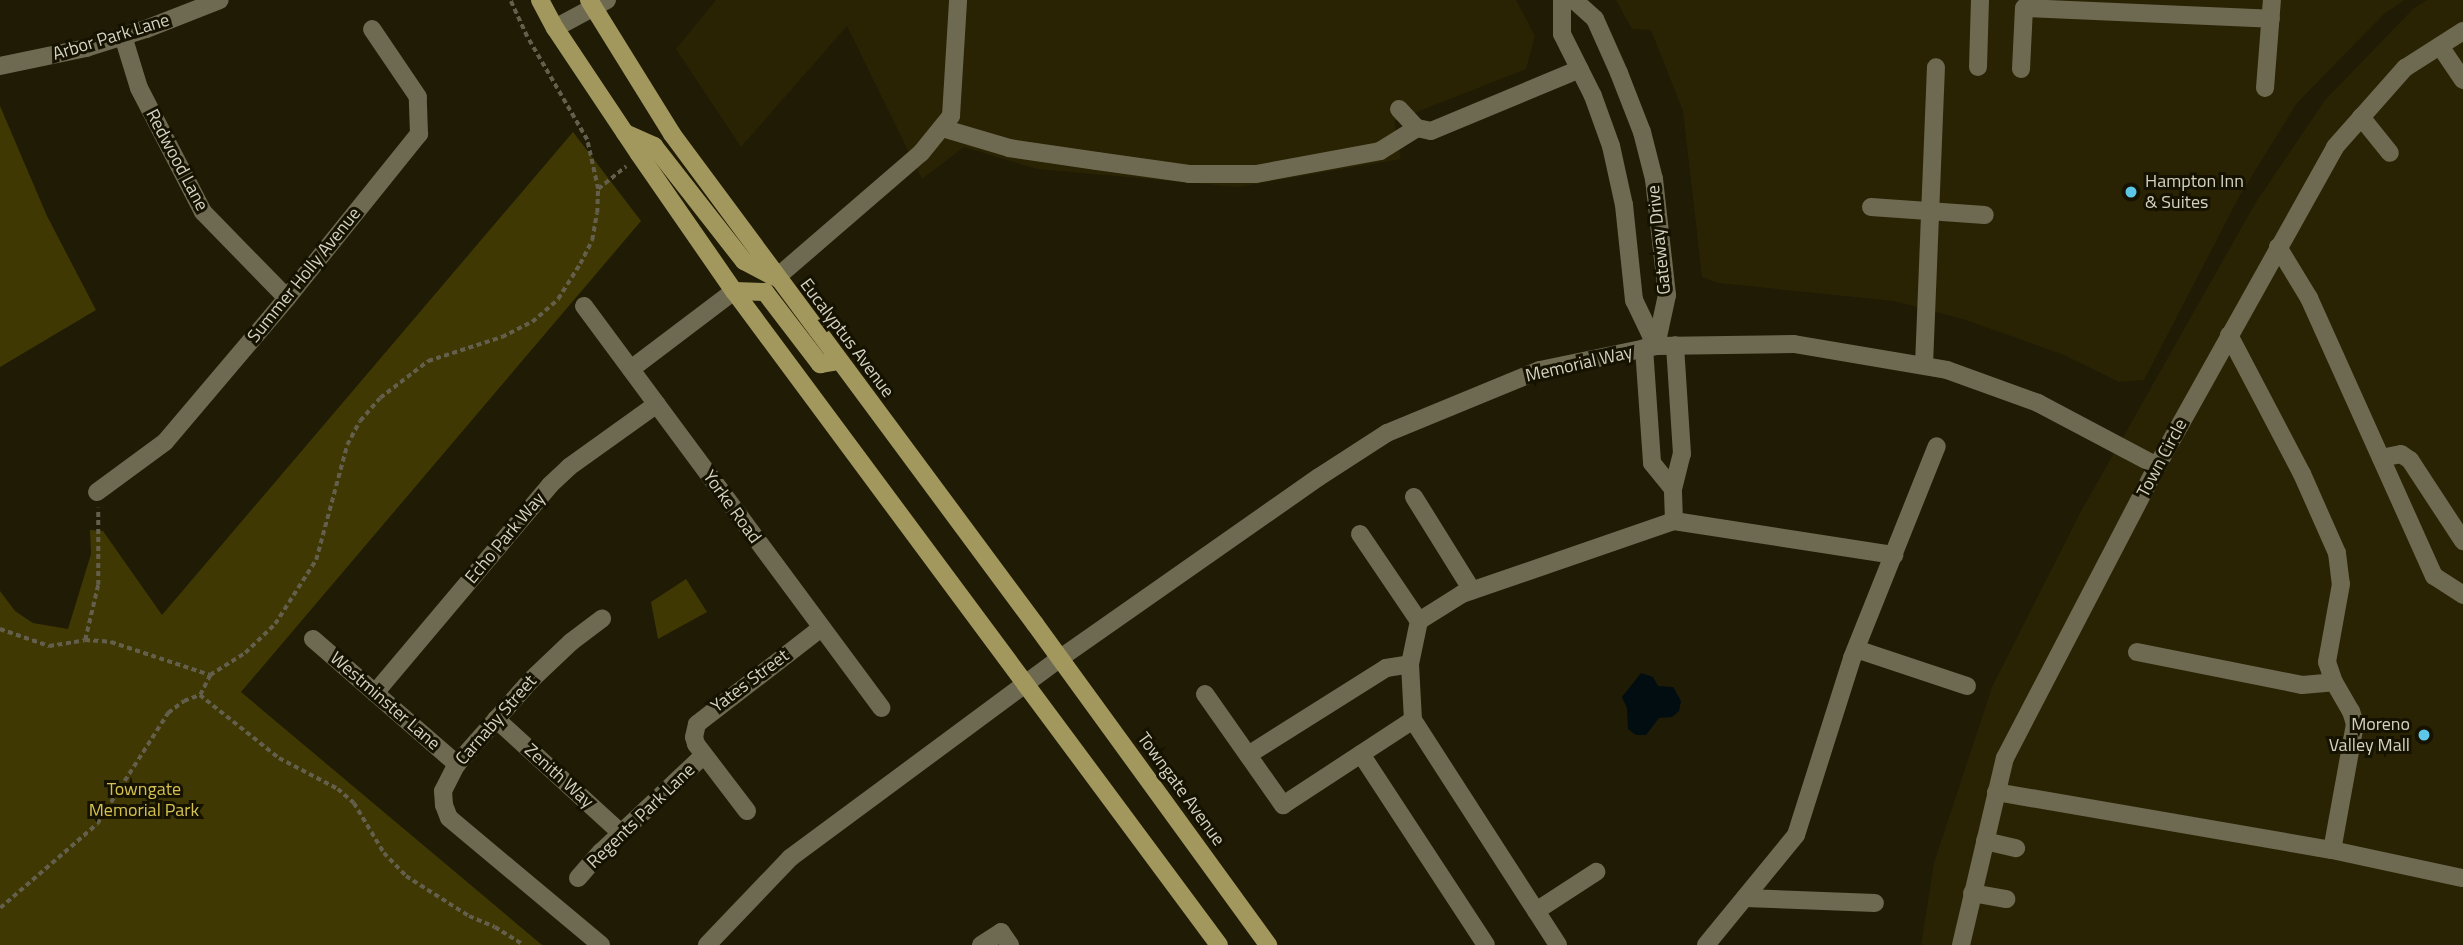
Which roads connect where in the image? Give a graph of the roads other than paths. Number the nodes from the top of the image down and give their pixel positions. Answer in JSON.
{"nodes":[{"id":1,"x":220,"y":0,"type":"edge"},
{"id":2,"x":540,"y":0,"type":"edge"},
{"id":3,"x":958,"y":0,"type":"edge"},
{"id":4,"x":1562,"y":0,"type":"edge"},
{"id":5,"x":1574,"y":0,"type":"edge"},
{"id":6,"x":1980,"y":0,"type":"edge"},
{"id":7,"x":2272,"y":0,"type":"edge"},
{"id":8,"x":596,"y":3,"type":"edge"},
{"id":9,"x":2271,"y":19,"type":"junction"},
{"id":10,"x":555,"y":28,"type":"junction"},
{"id":11,"x":372,"y":29,"type":"dead end"},
{"id":12,"x":2463,"y":31,"type":"edge"},
{"id":13,"x":123,"y":36,"type":"junction"},
{"id":14,"x":2440,"y":46,"type":"junction"},
{"id":15,"x":0,"y":66,"type":"edge"},
{"id":16,"x":1936,"y":67,"type":"dead end"},
{"id":17,"x":1978,"y":67,"type":"dead end"},
{"id":18,"x":1580,"y":69,"type":"junction"},
{"id":19,"x":2021,"y":69,"type":"dead end"},
{"id":20,"x":2463,"y":80,"type":"edge"},
{"id":21,"x":2265,"y":88,"type":"dead end"},
{"id":22,"x":1399,"y":109,"type":"dead end"},
{"id":23,"x":2361,"y":117,"type":"junction"},
{"id":24,"x":942,"y":128,"type":"junction"},
{"id":25,"x":1417,"y":128,"type":"junction"},
{"id":26,"x":625,"y":133,"type":"junction"},
{"id":27,"x":2390,"y":153,"type":"dead end"},
{"id":28,"x":1871,"y":207,"type":"dead end"},
{"id":29,"x":1930,"y":210,"type":"junction"},
{"id":30,"x":1985,"y":215,"type":"dead end"},
{"id":31,"x":2278,"y":247,"type":"junction"},
{"id":32,"x":776,"y":278,"type":"junction"},
{"id":33,"x":734,"y":291,"type":"junction"},
{"id":34,"x":287,"y":298,"type":"junction"},
{"id":35,"x":584,"y":306,"type":"dead end"},
{"id":36,"x":2229,"y":335,"type":"junction"},
{"id":37,"x":1675,"y":345,"type":"junction"},
{"id":38,"x":1650,"y":347,"type":"junction"},
{"id":39,"x":838,"y":360,"type":"junction"},
{"id":40,"x":1924,"y":365,"type":"junction"},
{"id":41,"x":631,"y":369,"type":"junction"},
{"id":42,"x":657,"y":404,"type":"junction"},
{"id":43,"x":1937,"y":446,"type":"dead end"},
{"id":44,"x":2381,"y":458,"type":"junction"},
{"id":45,"x":2157,"y":466,"type":"junction"},
{"id":46,"x":1673,"y":489,"type":"junction"},
{"id":47,"x":97,"y":492,"type":"road end"},
{"id":48,"x":1414,"y":497,"type":"dead end"},
{"id":49,"x":1674,"y":521,"type":"junction"},
{"id":50,"x":1360,"y":534,"type":"dead end"},
{"id":51,"x":2463,"y":541,"type":"edge"},
{"id":52,"x":1894,"y":555,"type":"junction"},
{"id":53,"x":1472,"y":590,"type":"junction"},
{"id":54,"x":2463,"y":595,"type":"edge"},
{"id":55,"x":602,"y":620,"type":"dead end"},
{"id":56,"x":1419,"y":621,"type":"junction"},
{"id":57,"x":821,"y":628,"type":"junction"},
{"id":58,"x":313,"y":639,"type":"dead end"},
{"id":59,"x":1856,"y":649,"type":"junction"},
{"id":60,"x":2137,"y":652,"type":"dead end"},
{"id":61,"x":1059,"y":659,"type":"junction"},
{"id":62,"x":1410,"y":664,"type":"junction"},
{"id":63,"x":2334,"y":682,"type":"junction"},
{"id":64,"x":1025,"y":685,"type":"junction"},
{"id":65,"x":1967,"y":686,"type":"dead end"},
{"id":66,"x":375,"y":693,"type":"junction"},
{"id":67,"x":1205,"y":694,"type":"dead end"},
{"id":68,"x":881,"y":708,"type":"dead end"},
{"id":69,"x":496,"y":719,"type":"junction"},
{"id":70,"x":1413,"y":720,"type":"junction"},
{"id":71,"x":1361,"y":754,"type":"junction"},
{"id":72,"x":704,"y":755,"type":"junction"},
{"id":73,"x":1248,"y":755,"type":"junction"},
{"id":74,"x":457,"y":764,"type":"junction"},
{"id":75,"x":1996,"y":792,"type":"junction"},
{"id":76,"x":747,"y":811,"type":"dead end"},
{"id":77,"x":621,"y":833,"type":"junction"},
{"id":78,"x":1985,"y":841,"type":"junction"},
{"id":79,"x":2016,"y":848,"type":"dead end"},
{"id":80,"x":2332,"y":850,"type":"junction"},
{"id":81,"x":1595,"y":872,"type":"dead end"},
{"id":82,"x":578,"y":878,"type":"dead end"},
{"id":83,"x":2463,"y":878,"type":"edge"},
{"id":84,"x":1972,"y":893,"type":"junction"},
{"id":85,"x":1745,"y":898,"type":"junction"},
{"id":86,"x":2006,"y":899,"type":"dead end"},
{"id":87,"x":1875,"y":903,"type":"dead end"},
{"id":88,"x":1536,"y":911,"type":"junction"},
{"id":89,"x":1006,"y":938,"type":"edge"},
{"id":90,"x":1967,"y":944,"type":"edge"},
{"id":91,"x":601,"y":945,"type":"edge"},
{"id":92,"x":707,"y":945,"type":"edge"},
{"id":93,"x":981,"y":945,"type":"edge"},
{"id":94,"x":1219,"y":945,"type":"edge"},
{"id":95,"x":1268,"y":945,"type":"edge"},
{"id":96,"x":1486,"y":945,"type":"edge"},
{"id":97,"x":1558,"y":945,"type":"edge"},
{"id":98,"x":1706,"y":945,"type":"edge"}],
"edges":[{"from":1,"to":13,"type":"street","name":"Arbor Park Lane"},
{"from":2,"to":10,"type":"main road"},
{"from":3,"to":24,"type":"street"},
{"from":4,"to":18,"type":"street","name":"Gateway Drive"},
{"from":5,"to":38,"type":"street","name":"Gateway Drive"},
{"from":6,"to":17,"type":"street"},
{"from":7,"to":9,"type":"street"},
{"from":8,"to":10,"type":"street"},
{"from":8,"to":32,"type":"main road","name":"Eucalyptus Avenue"},
{"from":9,"to":19,"type":"street"},
{"from":9,"to":21,"type":"street"},
{"from":10,"to":26,"type":"main road"},
{"from":11,"to":34,"type":"street","name":"Summer Holly Avenue"},
{"from":12,"to":14,"type":"street","name":"Town Circle"},
{"from":13,"to":15,"type":"street","name":"Arbor Park Lane"},
{"from":13,"to":34,"type":"street","name":"Redwood Lane"},
{"from":14,"to":20,"type":"street"},
{"from":14,"to":23,"type":"street","name":"Town Circle"},
{"from":16,"to":29,"type":"street"},
{"from":18,"to":25,"type":"street"},
{"from":18,"to":38,"type":"street","name":"Gateway Drive"},
{"from":22,"to":25,"type":"street"},
{"from":23,"to":27,"type":"street"},
{"from":23,"to":31,"type":"street","name":"Town Circle"},
{"from":24,"to":25,"type":"street"},
{"from":24,"to":32,"type":"street"},
{"from":26,"to":32,"type":"main road"},
{"from":26,"to":33,"type":"main road"},
{"from":28,"to":29,"type":"street"},
{"from":29,"to":30,"type":"street"},
{"from":29,"to":40,"type":"street"},
{"from":31,"to":36,"type":"street","name":"Town Circle"},
{"from":31,"to":44,"type":"street"},
{"from":32,"to":39,"type":"main road","name":"Eucalyptus Avenue"},
{"from":33,"to":39,"type":"main road"},
{"from":33,"to":41,"type":"street"},
{"from":33,"to":64,"type":"main road"},
{"from":34,"to":47,"type":"street","name":"Summer Holly Avenue"},
{"from":35,"to":41,"type":"street","name":"Yorke Road"},
{"from":36,"to":45,"type":"street","name":"Town Circle"},
{"from":36,"to":63,"type":"street"},
{"from":37,"to":38,"type":"street","name":"Memorial Way"},
{"from":37,"to":40,"type":"street","name":"Memorial Way"},
{"from":37,"to":46,"type":"street"},
{"from":38,"to":46,"type":"street"},
{"from":38,"to":61,"type":"street","name":"Memorial Way"},
{"from":39,"to":61,"type":"main road","name":"Eucalyptus Avenue"},
{"from":40,"to":45,"type":"street","name":"Memorial Way"},
{"from":41,"to":42,"type":"street","name":"Yorke Road"},
{"from":42,"to":57,"type":"street","name":"Yorke Road"},
{"from":42,"to":66,"type":"street","name":"Echo Park Way"},
{"from":43,"to":52,"type":"street"},
{"from":44,"to":51,"type":"street"},
{"from":44,"to":54,"type":"street"},
{"from":45,"to":75,"type":"street","name":"Town Circle"},
{"from":46,"to":49,"type":"street"},
{"from":48,"to":53,"type":"street"},
{"from":49,"to":52,"type":"street"},
{"from":49,"to":53,"type":"street"},
{"from":50,"to":56,"type":"street"},
{"from":52,"to":59,"type":"street"},
{"from":53,"to":56,"type":"street"},
{"from":55,"to":69,"type":"street","name":"Carnaby Street"},
{"from":56,"to":62,"type":"street"},
{"from":57,"to":68,"type":"street","name":"Yorke Road"},
{"from":57,"to":72,"type":"street","name":"Yates Street"},
{"from":58,"to":66,"type":"street","name":"Westminster Lane"},
{"from":59,"to":65,"type":"street"},
{"from":59,"to":85,"type":"street"},
{"from":60,"to":63,"type":"street"},
{"from":61,"to":64,"type":"street"},
{"from":61,"to":95,"type":"main road","name":"Towngate Avenue"},
{"from":62,"to":70,"type":"street"},
{"from":62,"to":73,"type":"street"},
{"from":63,"to":80,"type":"street"},
{"from":64,"to":92,"type":"street"},
{"from":64,"to":94,"type":"main road"},
{"from":66,"to":74,"type":"street","name":"Westminster Lane"},
{"from":67,"to":73,"type":"street"},
{"from":69,"to":74,"type":"street","name":"Carnaby Street"},
{"from":69,"to":77,"type":"street","name":"Zenith Way"},
{"from":70,"to":71,"type":"street"},
{"from":70,"to":88,"type":"street"},
{"from":71,"to":73,"type":"street"},
{"from":71,"to":96,"type":"street"},
{"from":72,"to":76,"type":"street","name":"Yates Street"},
{"from":72,"to":77,"type":"street","name":"Regents Park Lane"},
{"from":74,"to":91,"type":"street","name":"Carnaby Street"},
{"from":75,"to":78,"type":"street","name":"Town Circle"},
{"from":75,"to":80,"type":"street"},
{"from":77,"to":82,"type":"street","name":"Regents Park Lane"},
{"from":78,"to":79,"type":"street"},
{"from":78,"to":84,"type":"street","name":"Town Circle"},
{"from":80,"to":83,"type":"street"},
{"from":81,"to":88,"type":"street"},
{"from":84,"to":86,"type":"street"},
{"from":84,"to":90,"type":"street","name":"Town Circle"},
{"from":85,"to":87,"type":"street"},
{"from":85,"to":98,"type":"street"},
{"from":88,"to":97,"type":"street"},
{"from":89,"to":93,"type":"street"}]}
